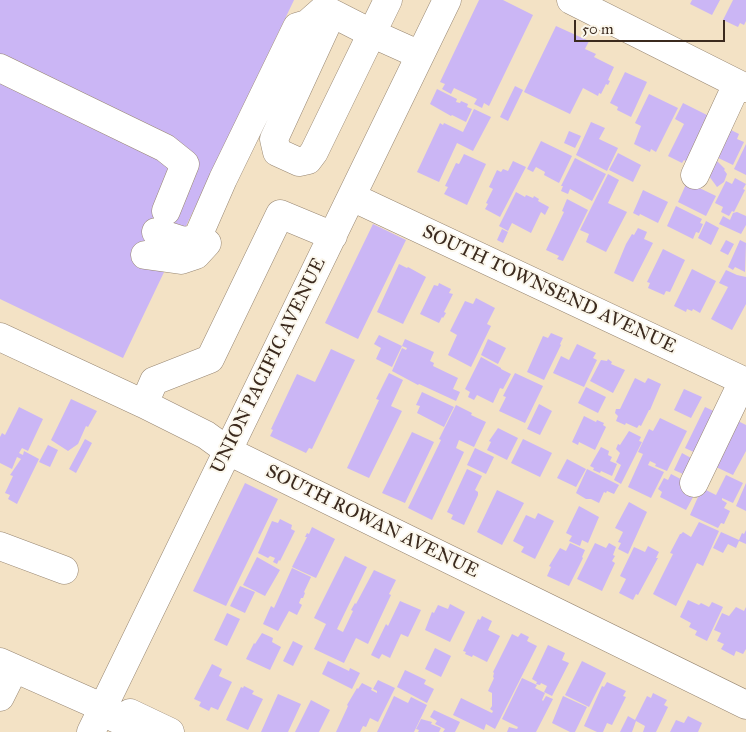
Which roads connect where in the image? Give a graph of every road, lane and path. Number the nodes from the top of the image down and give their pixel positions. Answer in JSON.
{"nodes":[{"id":1,"x":388,"y":0,"type":"edge"},
{"id":2,"x":447,"y":0,"type":"edge"},
{"id":3,"x":571,"y":0,"type":"edge"},
{"id":4,"x":322,"y":11,"type":"edge"},
{"id":5,"x":371,"y":33,"type":"junction"},
{"id":6,"x":420,"y":56,"type":"junction"},
{"id":7,"x":0,"y":68,"type":"edge"},
{"id":8,"x":742,"y":86,"type":"edge"},
{"id":9,"x":696,"y":175,"type":"dead end"},
{"id":10,"x":352,"y":197,"type":"junction"},
{"id":11,"x":333,"y":236,"type":"junction"},
{"id":12,"x":0,"y":337,"type":"edge"},
{"id":13,"x":745,"y":381,"type":"edge"},
{"id":14,"x":144,"y":404,"type":"junction"},
{"id":15,"x":228,"y":451,"type":"junction"},
{"id":16,"x":694,"y":483,"type":"dead end"},
{"id":17,"x":0,"y":546,"type":"edge"},
{"id":18,"x":64,"y":570,"type":"dead end"},
{"id":19,"x":7,"y":665,"type":"edge"},
{"id":20,"x":0,"y":697,"type":"edge"},
{"id":21,"x":746,"y":705,"type":"edge"},
{"id":22,"x":104,"y":708,"type":"junction"},
{"id":23,"x":91,"y":732,"type":"edge"},
{"id":24,"x":145,"y":732,"type":"edge"},
{"id":25,"x":170,"y":732,"type":"edge"}],
"edges":[{"from":1,"to":5,"type":"street"},
{"from":2,"to":6,"type":"street","name":"UNION PACIFIC AVENUE"},
{"from":3,"to":8,"type":"street"},
{"from":4,"to":5,"type":"street"},
{"from":4,"to":5,"type":"street"},
{"from":4,"to":7,"type":"street"},
{"from":5,"to":6,"type":"street"},
{"from":6,"to":10,"type":"street","name":"UNION PACIFIC AVENUE"},
{"from":8,"to":9,"type":"street"},
{"from":10,"to":11,"type":"street","name":"UNION PACIFIC AVENUE"},
{"from":10,"to":13,"type":"street","name":"SOUTH TOWNSEND AVENUE"},
{"from":11,"to":14,"type":"street"},
{"from":11,"to":15,"type":"street","name":"UNION PACIFIC AVENUE"},
{"from":12,"to":14,"type":"street","name":"SOUTH ROWAN AVENUE"},
{"from":13,"to":16,"type":"street"},
{"from":14,"to":15,"type":"street","name":"SOUTH ROWAN AVENUE"},
{"from":15,"to":21,"type":"street","name":"SOUTH ROWAN AVENUE"},
{"from":15,"to":22,"type":"street","name":"UNION PACIFIC AVENUE"},
{"from":17,"to":18,"type":"street"},
{"from":19,"to":20,"type":"street"},
{"from":19,"to":22,"type":"street"},
{"from":22,"to":23,"type":"street","name":"UNION PACIFIC AVENUE"},
{"from":22,"to":24,"type":"street"},
{"from":22,"to":25,"type":"street"}]}
